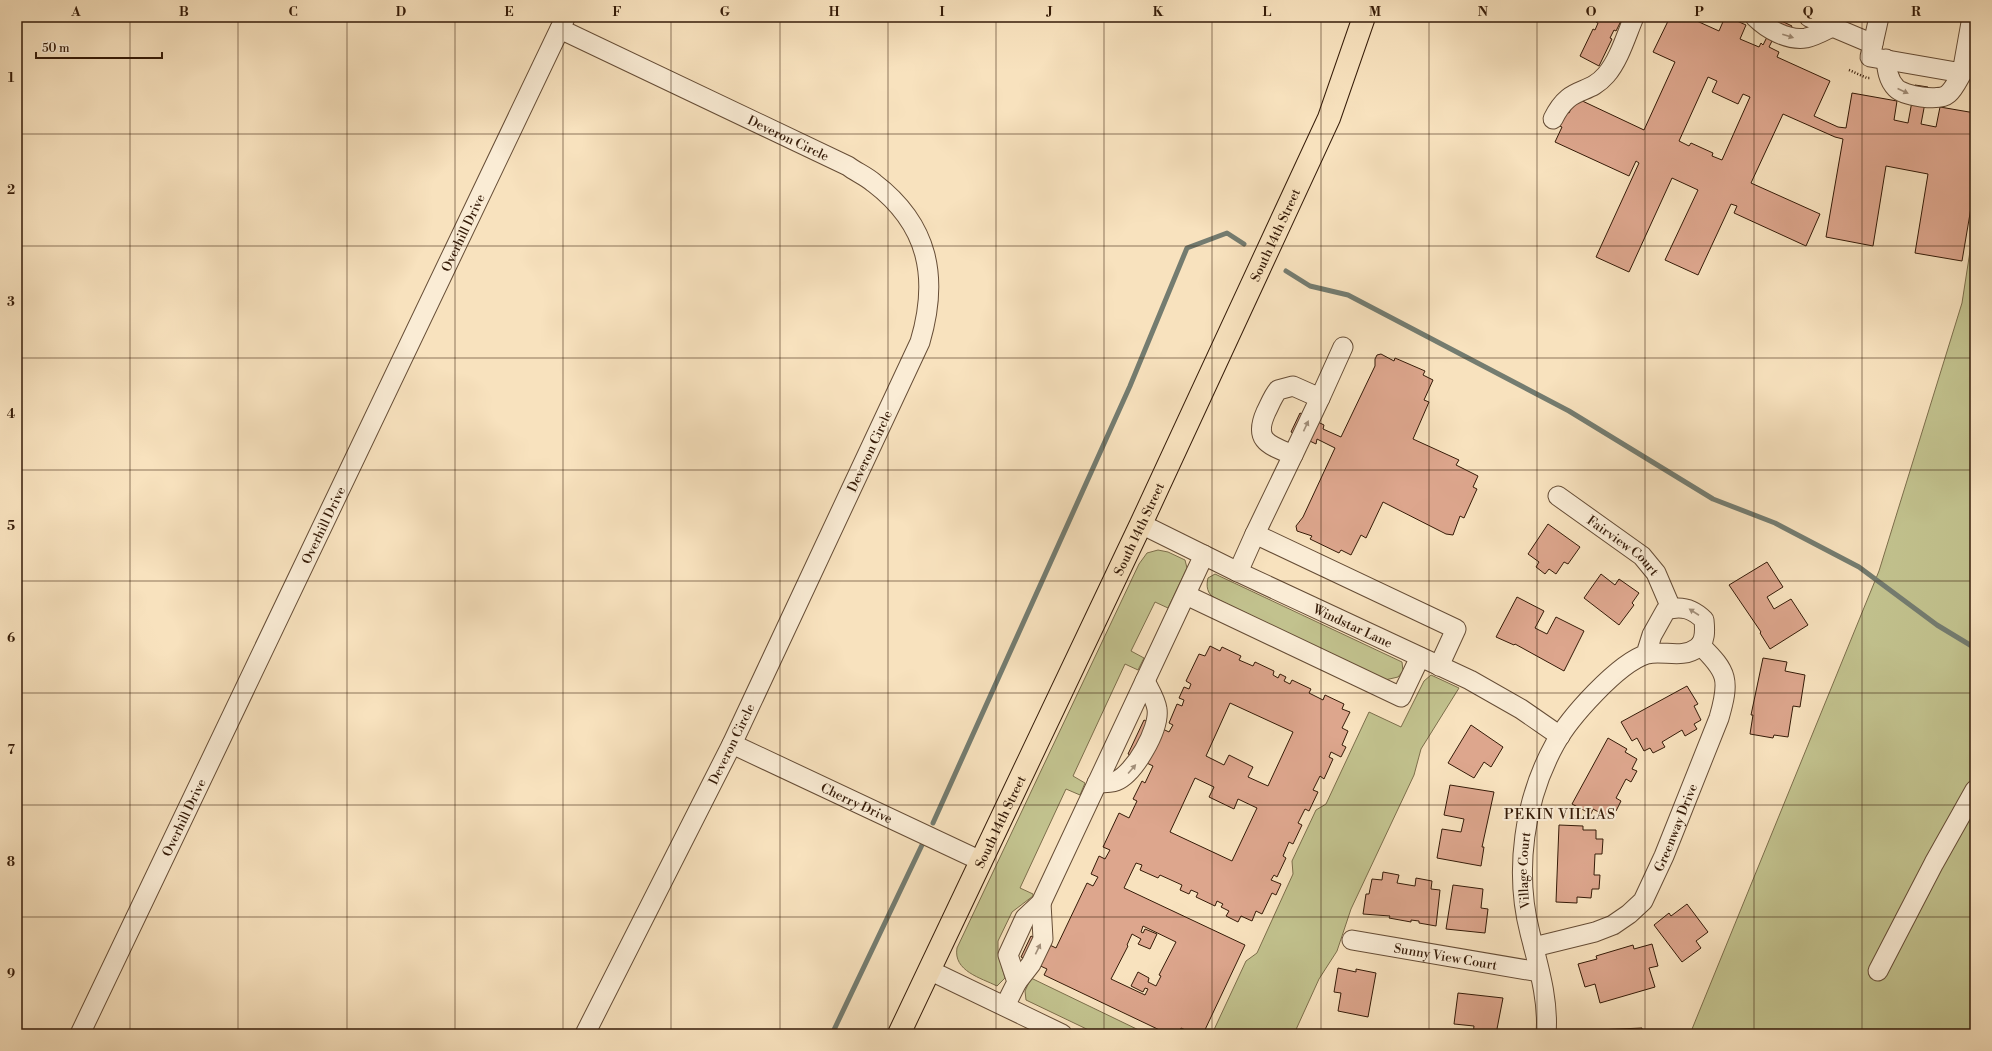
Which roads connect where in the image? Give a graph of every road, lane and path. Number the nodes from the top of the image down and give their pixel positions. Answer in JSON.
{"nodes":[{"id":1,"x":1364,"y":17,"type":"edge"},
{"id":2,"x":1634,"y":17,"type":"edge"},
{"id":3,"x":1755,"y":17,"type":"edge"},
{"id":4,"x":1809,"y":17,"type":"edge"},
{"id":5,"x":1879,"y":17,"type":"edge"},
{"id":6,"x":1972,"y":17,"type":"edge"},
{"id":7,"x":563,"y":23,"type":"edge"},
{"id":8,"x":1832,"y":27,"type":"junction"},
{"id":9,"x":1873,"y":44,"type":"junction"},
{"id":10,"x":1886,"y":59,"type":"junction"},
{"id":11,"x":1962,"y":73,"type":"junction"},
{"id":12,"x":1553,"y":119,"type":"dead end"},
{"id":13,"x":1343,"y":347,"type":"dead end"},
{"id":14,"x":1320,"y":398,"type":"junction"},
{"id":15,"x":1293,"y":455,"type":"junction"},
{"id":16,"x":1558,"y":496,"type":"dead end"},
{"id":17,"x":1141,"y":524,"type":"junction"},
{"id":18,"x":1256,"y":534,"type":"junction"},
{"id":19,"x":1204,"y":555,"type":"junction"},
{"id":20,"x":1238,"y":572,"type":"junction"},
{"id":21,"x":1186,"y":594,"type":"junction"},
{"id":22,"x":1671,"y":608,"type":"junction"},
{"id":23,"x":1700,"y":645,"type":"junction"},
{"id":24,"x":1646,"y":654,"type":"junction"},
{"id":25,"x":1420,"y":657,"type":"junction"},
{"id":26,"x":1439,"y":666,"type":"junction"},
{"id":27,"x":1145,"y":681,"type":"junction"},
{"id":28,"x":1560,"y":736,"type":"junction"},
{"id":29,"x":732,"y":744,"type":"junction"},
{"id":30,"x":1097,"y":784,"type":"junction"},
{"id":31,"x":1975,"y":790,"type":"edge"},
{"id":32,"x":981,"y":861,"type":"junction"},
{"id":33,"x":1041,"y":903,"type":"junction"},
{"id":34,"x":1352,"y":940,"type":"dead end"},
{"id":35,"x":1534,"y":947,"type":"junction"},
{"id":36,"x":929,"y":970,"type":"junction"},
{"id":37,"x":1878,"y":971,"type":"dead end"},
{"id":38,"x":1540,"y":972,"type":"junction"},
{"id":39,"x":1017,"y":982,"type":"junction"},
{"id":40,"x":1005,"y":1006,"type":"junction"},
{"id":41,"x":80,"y":1034,"type":"edge"},
{"id":42,"x":585,"y":1034,"type":"edge"},
{"id":43,"x":899,"y":1034,"type":"edge"},
{"id":44,"x":1062,"y":1034,"type":"edge"},
{"id":45,"x":1546,"y":1034,"type":"edge"}],
"edges":[{"from":1,"to":17,"type":"main road","name":"South 14th Street"},
{"from":2,"to":12,"type":"street"},
{"from":3,"to":8,"type":"street","one_way":true},
{"from":4,"to":8,"type":"street"},
{"from":5,"to":9,"type":"street"},
{"from":6,"to":11,"type":"street"},
{"from":7,"to":29,"type":"street","name":"Deveron Circle"},
{"from":7,"to":41,"type":"street","name":"Overhill Drive"},
{"from":8,"to":9,"type":"street"},
{"from":9,"to":10,"type":"street"},
{"from":10,"to":11,"type":"street"},
{"from":10,"to":11,"type":"street","one_way":true},
{"from":13,"to":14,"type":"street"},
{"from":15,"to":14,"type":"street","one_way":true},
{"from":14,"to":15,"type":"street"},
{"from":15,"to":18,"type":"street"},
{"from":16,"to":22,"type":"street","name":"Fairview Court"},
{"from":17,"to":19,"type":"street","name":"Windstar Lane"},
{"from":17,"to":32,"type":"main road","name":"South 14th Street"},
{"from":18,"to":20,"type":"street"},
{"from":18,"to":26,"type":"street"},
{"from":19,"to":20,"type":"street","name":"Windstar Lane"},
{"from":19,"to":21,"type":"street"},
{"from":20,"to":25,"type":"street","name":"Windstar Lane"},
{"from":21,"to":25,"type":"street"},
{"from":21,"to":27,"type":"street"},
{"from":23,"to":22,"type":"street","one_way":true},
{"from":22,"to":24,"type":"street"},
{"from":23,"to":24,"type":"street"},
{"from":23,"to":35,"type":"street","name":"Greenway Drive"},
{"from":24,"to":28,"type":"street","name":"Village Court"},
{"from":25,"to":26,"type":"street","name":"Windstar Lane"},
{"from":26,"to":28,"type":"street","name":"Windstar Lane"},
{"from":27,"to":30,"type":"street"},
{"from":30,"to":27,"type":"street","one_way":true},
{"from":28,"to":35,"type":"street","name":"Village Court"},
{"from":29,"to":32,"type":"street","name":"Cherry Drive"},
{"from":29,"to":42,"type":"street","name":"Deveron Circle"},
{"from":30,"to":33,"type":"street"},
{"from":31,"to":37,"type":"street"},
{"from":32,"to":36,"type":"main road","name":"South 14th Street"},
{"from":39,"to":33,"type":"street","one_way":true},
{"from":33,"to":39,"type":"street"},
{"from":34,"to":38,"type":"street","name":"Sunny View Court"},
{"from":35,"to":38,"type":"street","name":"Village Court"},
{"from":36,"to":40,"type":"street"},
{"from":36,"to":43,"type":"main road","name":"South 14th Street"},
{"from":38,"to":45,"type":"street","name":"Village Court"},
{"from":39,"to":40,"type":"street"},
{"from":40,"to":44,"type":"street"}]}
